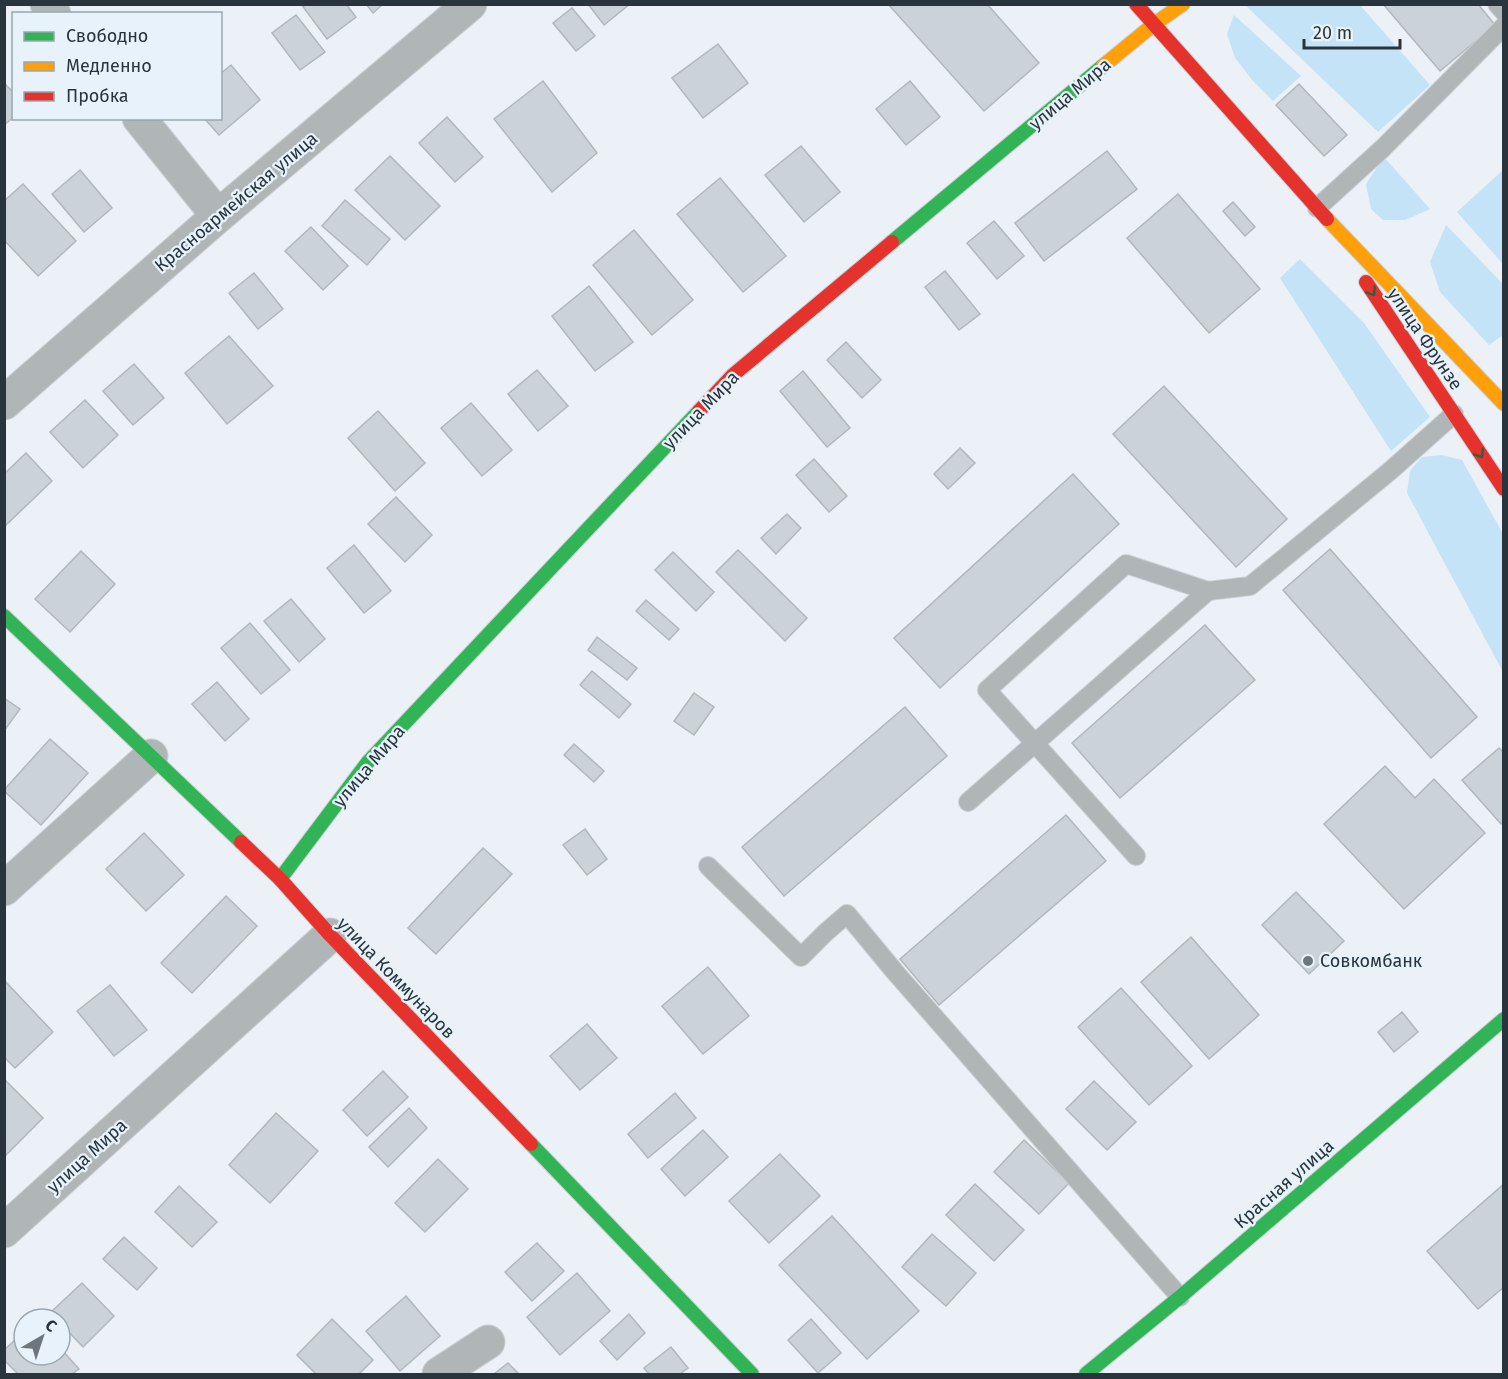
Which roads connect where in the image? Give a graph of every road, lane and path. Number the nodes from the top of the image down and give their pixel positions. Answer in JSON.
{"nodes":[{"id":1,"x":470,"y":4,"type":"edge"},
{"id":2,"x":1136,"y":4,"type":"edge"},
{"id":3,"x":1183,"y":4,"type":"edge"},
{"id":4,"x":1497,"y":4,"type":"edge"},
{"id":5,"x":1503,"y":12,"type":"edge"},
{"id":6,"x":1153,"y":25,"type":"junction"},
{"id":7,"x":1503,"y":26,"type":"edge"},
{"id":8,"x":141,"y":120,"type":"edge"},
{"id":9,"x":1317,"y":208,"type":"junction"},
{"id":10,"x":218,"y":216,"type":"junction"},
{"id":11,"x":4,"y":403,"type":"edge"},
{"id":12,"x":1503,"y":404,"type":"edge"},
{"id":13,"x":1454,"y":414,"type":"junction"},
{"id":14,"x":1503,"y":489,"type":"edge"},
{"id":15,"x":1208,"y":591,"type":"junction"},
{"id":16,"x":4,"y":616,"type":"edge"},
{"id":17,"x":1035,"y":744,"type":"junction"},
{"id":18,"x":151,"y":756,"type":"junction"},
{"id":19,"x":968,"y":802,"type":"dead end"},
{"id":20,"x":1136,"y":856,"type":"dead end"},
{"id":21,"x":708,"y":866,"type":"dead end"},
{"id":22,"x":280,"y":879,"type":"junction"},
{"id":23,"x":4,"y":889,"type":"edge"},
{"id":24,"x":330,"y":935,"type":"junction"},
{"id":25,"x":1503,"y":1019,"type":"edge"},
{"id":26,"x":4,"y":1231,"type":"edge"},
{"id":27,"x":1180,"y":1297,"type":"junction"},
{"id":28,"x":488,"y":1342,"type":"dead end"},
{"id":29,"x":439,"y":1374,"type":"edge"},
{"id":30,"x":752,"y":1374,"type":"edge"},
{"id":31,"x":1086,"y":1374,"type":"edge"}],
"edges":[{"from":1,"to":10,"type":"street","name":"Красноармейская улица"},
{"from":2,"to":6,"type":"street","name":"улица Фрунзе"},
{"from":3,"to":6,"type":"street","name":"улица Мира"},
{"from":4,"to":5,"type":"lane"},
{"from":6,"to":9,"type":"street","name":"улица Фрунзе"},
{"from":6,"to":22,"type":"street","name":"улица Мира"},
{"from":7,"to":9,"type":"lane"},
{"from":8,"to":10,"type":"street"},
{"from":9,"to":12,"type":"street","name":"улица Фрунзе"},
{"from":9,"to":13,"type":"street","name":"улица Фрунзе","one_way":true},
{"from":10,"to":11,"type":"street","name":"Красноармейская улица"},
{"from":13,"to":14,"type":"street","name":"улица Фрунзе","one_way":true},
{"from":13,"to":15,"type":"lane"},
{"from":15,"to":17,"type":"lane"},
{"from":15,"to":17,"type":"lane"},
{"from":16,"to":18,"type":"street","name":"улица Коммунаров"},
{"from":17,"to":19,"type":"lane"},
{"from":17,"to":20,"type":"lane"},
{"from":18,"to":22,"type":"street","name":"улица Коммунаров"},
{"from":18,"to":23,"type":"street"},
{"from":21,"to":27,"type":"lane"},
{"from":22,"to":24,"type":"street","name":"улица Коммунаров"},
{"from":24,"to":26,"type":"street","name":"улица Мира"},
{"from":24,"to":30,"type":"street","name":"улица Коммунаров"},
{"from":25,"to":27,"type":"street","name":"Красная улица"},
{"from":27,"to":31,"type":"street","name":"Красная улица"},
{"from":28,"to":29,"type":"street"}]}
